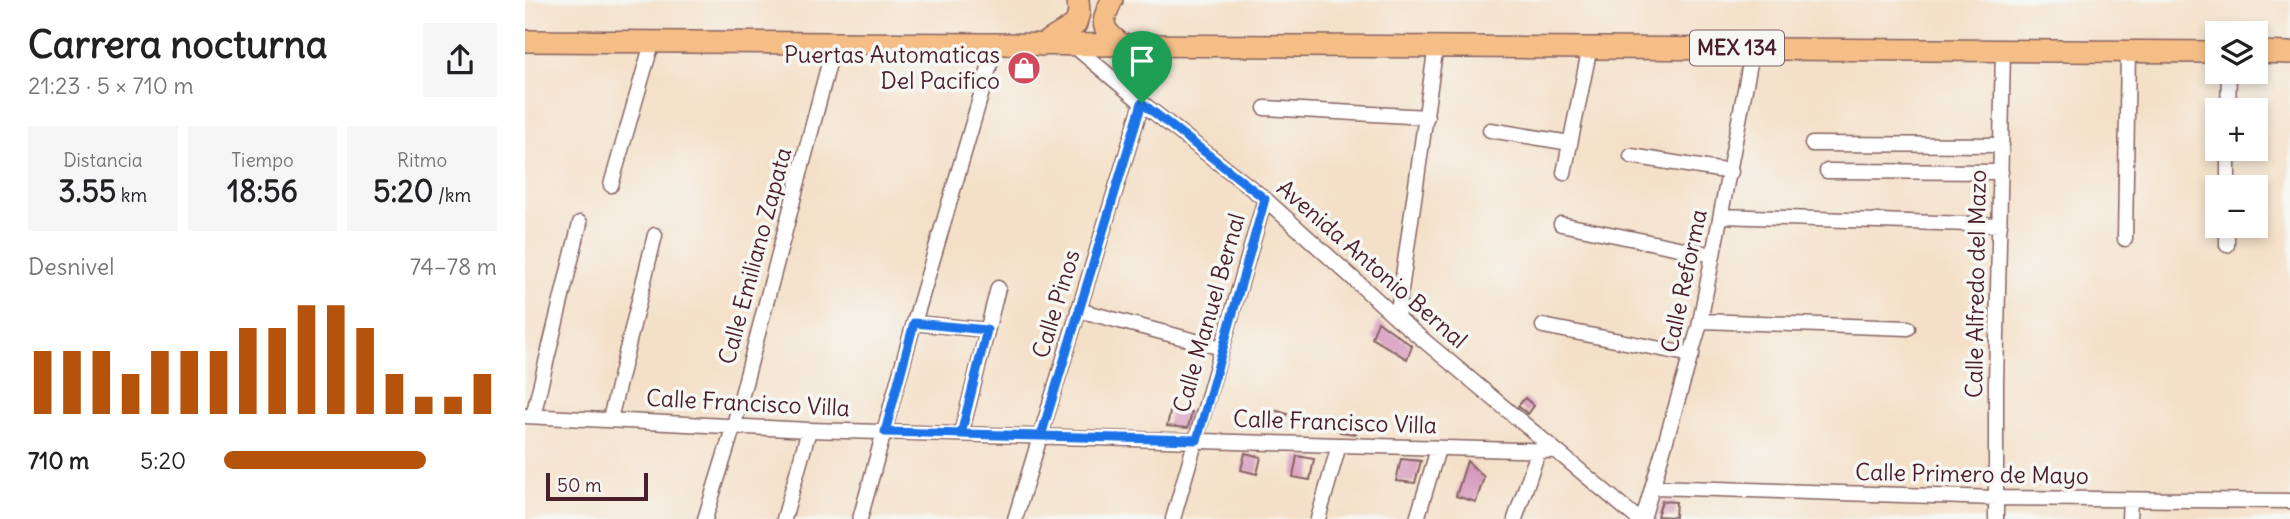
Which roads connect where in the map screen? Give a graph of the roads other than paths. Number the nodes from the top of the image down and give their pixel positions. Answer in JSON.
{"nodes":[{"id":1,"x":1078,"y":0,"type":"edge"},
{"id":2,"x":1112,"y":0,"type":"edge"},
{"id":3,"x":525,"y":41,"type":"edge"},
{"id":4,"x":652,"y":43,"type":"junction"},
{"id":5,"x":834,"y":44,"type":"junction"},
{"id":6,"x":996,"y":44,"type":"junction"},
{"id":7,"x":1436,"y":45,"type":"junction"},
{"id":8,"x":1040,"y":46,"type":"junction"},
{"id":9,"x":1074,"y":46,"type":"junction"},
{"id":10,"x":1125,"y":47,"type":"junction"},
{"id":11,"x":1590,"y":47,"type":"junction"},
{"id":12,"x":1753,"y":48,"type":"junction"},
{"id":13,"x":2003,"y":50,"type":"junction"},
{"id":14,"x":2128,"y":50,"type":"junction"},
{"id":15,"x":2205,"y":52,"type":"edge"},
{"id":16,"x":2268,"y":52,"type":"edge"},
{"id":17,"x":2290,"y":53,"type":"edge"},
{"id":18,"x":1142,"y":103,"type":"junction"},
{"id":19,"x":1265,"y":108,"type":"dead end"},
{"id":20,"x":1427,"y":117,"type":"junction"},
{"id":21,"x":1490,"y":130,"type":"dead end"},
{"id":22,"x":1570,"y":143,"type":"junction"},
{"id":23,"x":1812,"y":144,"type":"dead end"},
{"id":24,"x":2002,"y":145,"type":"junction"},
{"id":25,"x":1631,"y":156,"type":"dead end"},
{"id":26,"x":1827,"y":171,"type":"dead end"},
{"id":27,"x":1731,"y":172,"type":"junction"},
{"id":28,"x":2001,"y":172,"type":"junction"},
{"id":29,"x":1564,"y":173,"type":"dead end"},
{"id":30,"x":611,"y":185,"type":"dead end"},
{"id":31,"x":1265,"y":199,"type":"junction"},
{"id":32,"x":1721,"y":216,"type":"junction"},
{"id":33,"x":580,"y":223,"type":"dead end"},
{"id":34,"x":1561,"y":224,"type":"dead end"},
{"id":35,"x":2000,"y":225,"type":"junction"},
{"id":36,"x":655,"y":235,"type":"dead end"},
{"id":37,"x":2227,"y":238,"type":"edge"},
{"id":38,"x":2125,"y":239,"type":"dead end"},
{"id":39,"x":2227,"y":245,"type":"dead end"},
{"id":40,"x":1713,"y":255,"type":"junction"},
{"id":41,"x":998,"y":288,"type":"dead end"},
{"id":42,"x":1078,"y":310,"type":"junction"},
{"id":43,"x":1397,"y":318,"type":"junction"},
{"id":44,"x":1701,"y":321,"type":"junction"},
{"id":45,"x":914,"y":323,"type":"junction"},
{"id":46,"x":1543,"y":326,"type":"dead end"},
{"id":47,"x":1908,"y":328,"type":"dead end"},
{"id":48,"x":987,"y":330,"type":"junction"},
{"id":49,"x":1222,"y":348,"type":"junction"},
{"id":50,"x":1692,"y":355,"type":"junction"},
{"id":51,"x":529,"y":416,"type":"edge"},
{"id":52,"x":610,"y":419,"type":"junction"},
{"id":53,"x":734,"y":425,"type":"junction"},
{"id":54,"x":809,"y":430,"type":"junction"},
{"id":55,"x":885,"y":432,"type":"junction"},
{"id":56,"x":961,"y":434,"type":"junction"},
{"id":57,"x":1041,"y":436,"type":"junction"},
{"id":58,"x":1197,"y":440,"type":"junction"},
{"id":59,"x":1339,"y":445,"type":"junction"},
{"id":60,"x":1438,"y":449,"type":"junction"},
{"id":61,"x":1556,"y":451,"type":"junction"},
{"id":62,"x":1538,"y":452,"type":"junction"},
{"id":63,"x":1654,"y":487,"type":"junction"},
{"id":64,"x":1996,"y":498,"type":"junction"},
{"id":65,"x":2130,"y":500,"type":"junction"},
{"id":66,"x":2290,"y":501,"type":"edge"},
{"id":67,"x":705,"y":519,"type":"edge"},
{"id":68,"x":784,"y":519,"type":"edge"},
{"id":69,"x":860,"y":519,"type":"edge"},
{"id":70,"x":1015,"y":519,"type":"edge"},
{"id":71,"x":1173,"y":519,"type":"edge"},
{"id":72,"x":1318,"y":519,"type":"edge"},
{"id":73,"x":1417,"y":519,"type":"edge"},
{"id":74,"x":1515,"y":519,"type":"edge"},
{"id":75,"x":1641,"y":519,"type":"edge"},
{"id":76,"x":1996,"y":519,"type":"edge"},
{"id":77,"x":2129,"y":519,"type":"edge"}],
"edges":[{"from":1,"to":8,"type":"main road"},
{"from":2,"to":10,"type":"main road"},
{"from":3,"to":4,"type":"main road","number":"MEX 134"},
{"from":4,"to":5,"type":"main road","number":"MEX 134"},
{"from":4,"to":30,"type":"street"},
{"from":5,"to":6,"type":"main road","number":"MEX 134"},
{"from":5,"to":53,"type":"street","name":"Calle Emiliano Zapata"},
{"from":6,"to":8,"type":"main road","number":"MEX 134"},
{"from":6,"to":45,"type":"street"},
{"from":7,"to":10,"type":"main road","number":"MEX 134"},
{"from":7,"to":11,"type":"main road","number":"MEX 134"},
{"from":7,"to":20,"type":"street"},
{"from":8,"to":9,"type":"main road","number":"MEX 134"},
{"from":9,"to":10,"type":"main road","number":"MEX 134"},
{"from":9,"to":18,"type":"street","name":"Avenida Antonio Bernal"},
{"from":11,"to":12,"type":"main road","number":"MEX 134"},
{"from":11,"to":22,"type":"street"},
{"from":12,"to":13,"type":"main road","number":"MEX 134"},
{"from":12,"to":27,"type":"street","name":"Calle Reforma"},
{"from":13,"to":14,"type":"main road","number":"MEX 134"},
{"from":13,"to":24,"type":"street","name":"Calle Alfredo del Mazo"},
{"from":14,"to":15,"type":"main road","number":"MEX 134"},
{"from":14,"to":38,"type":"street"},
{"from":16,"to":17,"type":"main road"},
{"from":18,"to":31,"type":"street","name":"Avenida Antonio Bernal"},
{"from":18,"to":42,"type":"street","name":"Calle Pinos"},
{"from":19,"to":20,"type":"street"},
{"from":20,"to":43,"type":"street"},
{"from":21,"to":22,"type":"street"},
{"from":22,"to":29,"type":"street"},
{"from":23,"to":24,"type":"street"},
{"from":24,"to":28,"type":"street","name":"Calle Alfredo del Mazo"},
{"from":25,"to":27,"type":"street"},
{"from":26,"to":28,"type":"street"},
{"from":27,"to":32,"type":"street","name":"Calle Reforma"},
{"from":28,"to":35,"type":"street","name":"Calle Alfredo del Mazo"},
{"from":31,"to":43,"type":"street","name":"Avenida Antonio Bernal"},
{"from":31,"to":49,"type":"street","name":"Calle Manuel Bernal"},
{"from":32,"to":35,"type":"street"},
{"from":32,"to":40,"type":"street","name":"Calle Reforma"},
{"from":33,"to":51,"type":"street"},
{"from":34,"to":40,"type":"street"},
{"from":35,"to":64,"type":"street","name":"Calle Alfredo del Mazo"},
{"from":36,"to":52,"type":"street"},
{"from":37,"to":39,"type":"street"},
{"from":40,"to":44,"type":"street","name":"Calle Reforma"},
{"from":41,"to":48,"type":"street"},
{"from":42,"to":49,"type":"street"},
{"from":42,"to":57,"type":"street","name":"Calle Pinos"},
{"from":43,"to":61,"type":"street","name":"Avenida Antonio Bernal"},
{"from":44,"to":47,"type":"street"},
{"from":44,"to":50,"type":"street","name":"Calle Reforma"},
{"from":45,"to":48,"type":"street"},
{"from":45,"to":55,"type":"street"},
{"from":46,"to":50,"type":"street"},
{"from":48,"to":56,"type":"street"},
{"from":49,"to":58,"type":"street","name":"Calle Manuel Bernal"},
{"from":50,"to":63,"type":"street","name":"Calle Reforma"},
{"from":51,"to":52,"type":"street","name":"Calle Francisco Villa"},
{"from":52,"to":53,"type":"street","name":"Calle Francisco Villa"},
{"from":53,"to":54,"type":"street","name":"Calle Francisco Villa"},
{"from":53,"to":67,"type":"street","name":"Calle Emiliano Zapata"},
{"from":54,"to":55,"type":"street","name":"Calle Francisco Villa"},
{"from":54,"to":68,"type":"street"},
{"from":55,"to":56,"type":"street","name":"Calle Francisco Villa"},
{"from":55,"to":69,"type":"street"},
{"from":56,"to":57,"type":"street","name":"Calle Francisco Villa"},
{"from":57,"to":58,"type":"street","name":"Calle Francisco Villa"},
{"from":57,"to":70,"type":"street","name":"Calle Pinos"},
{"from":58,"to":59,"type":"street","name":"Calle Francisco Villa"},
{"from":58,"to":71,"type":"street","name":"Calle Manuel Bernal"},
{"from":59,"to":60,"type":"street","name":"Calle Francisco Villa"},
{"from":59,"to":72,"type":"street"},
{"from":60,"to":62,"type":"street","name":"Calle Francisco Villa"},
{"from":60,"to":73,"type":"street"},
{"from":61,"to":62,"type":"street","name":"Calle Francisco Villa"},
{"from":61,"to":75,"type":"street","name":"Avenida Antonio Bernal"},
{"from":62,"to":74,"type":"street"},
{"from":63,"to":64,"type":"street","name":"Calle Primero de Mayo"},
{"from":63,"to":75,"type":"street","name":"Calle Reforma"},
{"from":64,"to":65,"type":"street","name":"Calle Primero de Mayo"},
{"from":64,"to":76,"type":"street","name":"Calle Alfredo del Mazo"},
{"from":65,"to":66,"type":"street","name":"Calle Primero de Mayo"},
{"from":65,"to":77,"type":"street"}]}
